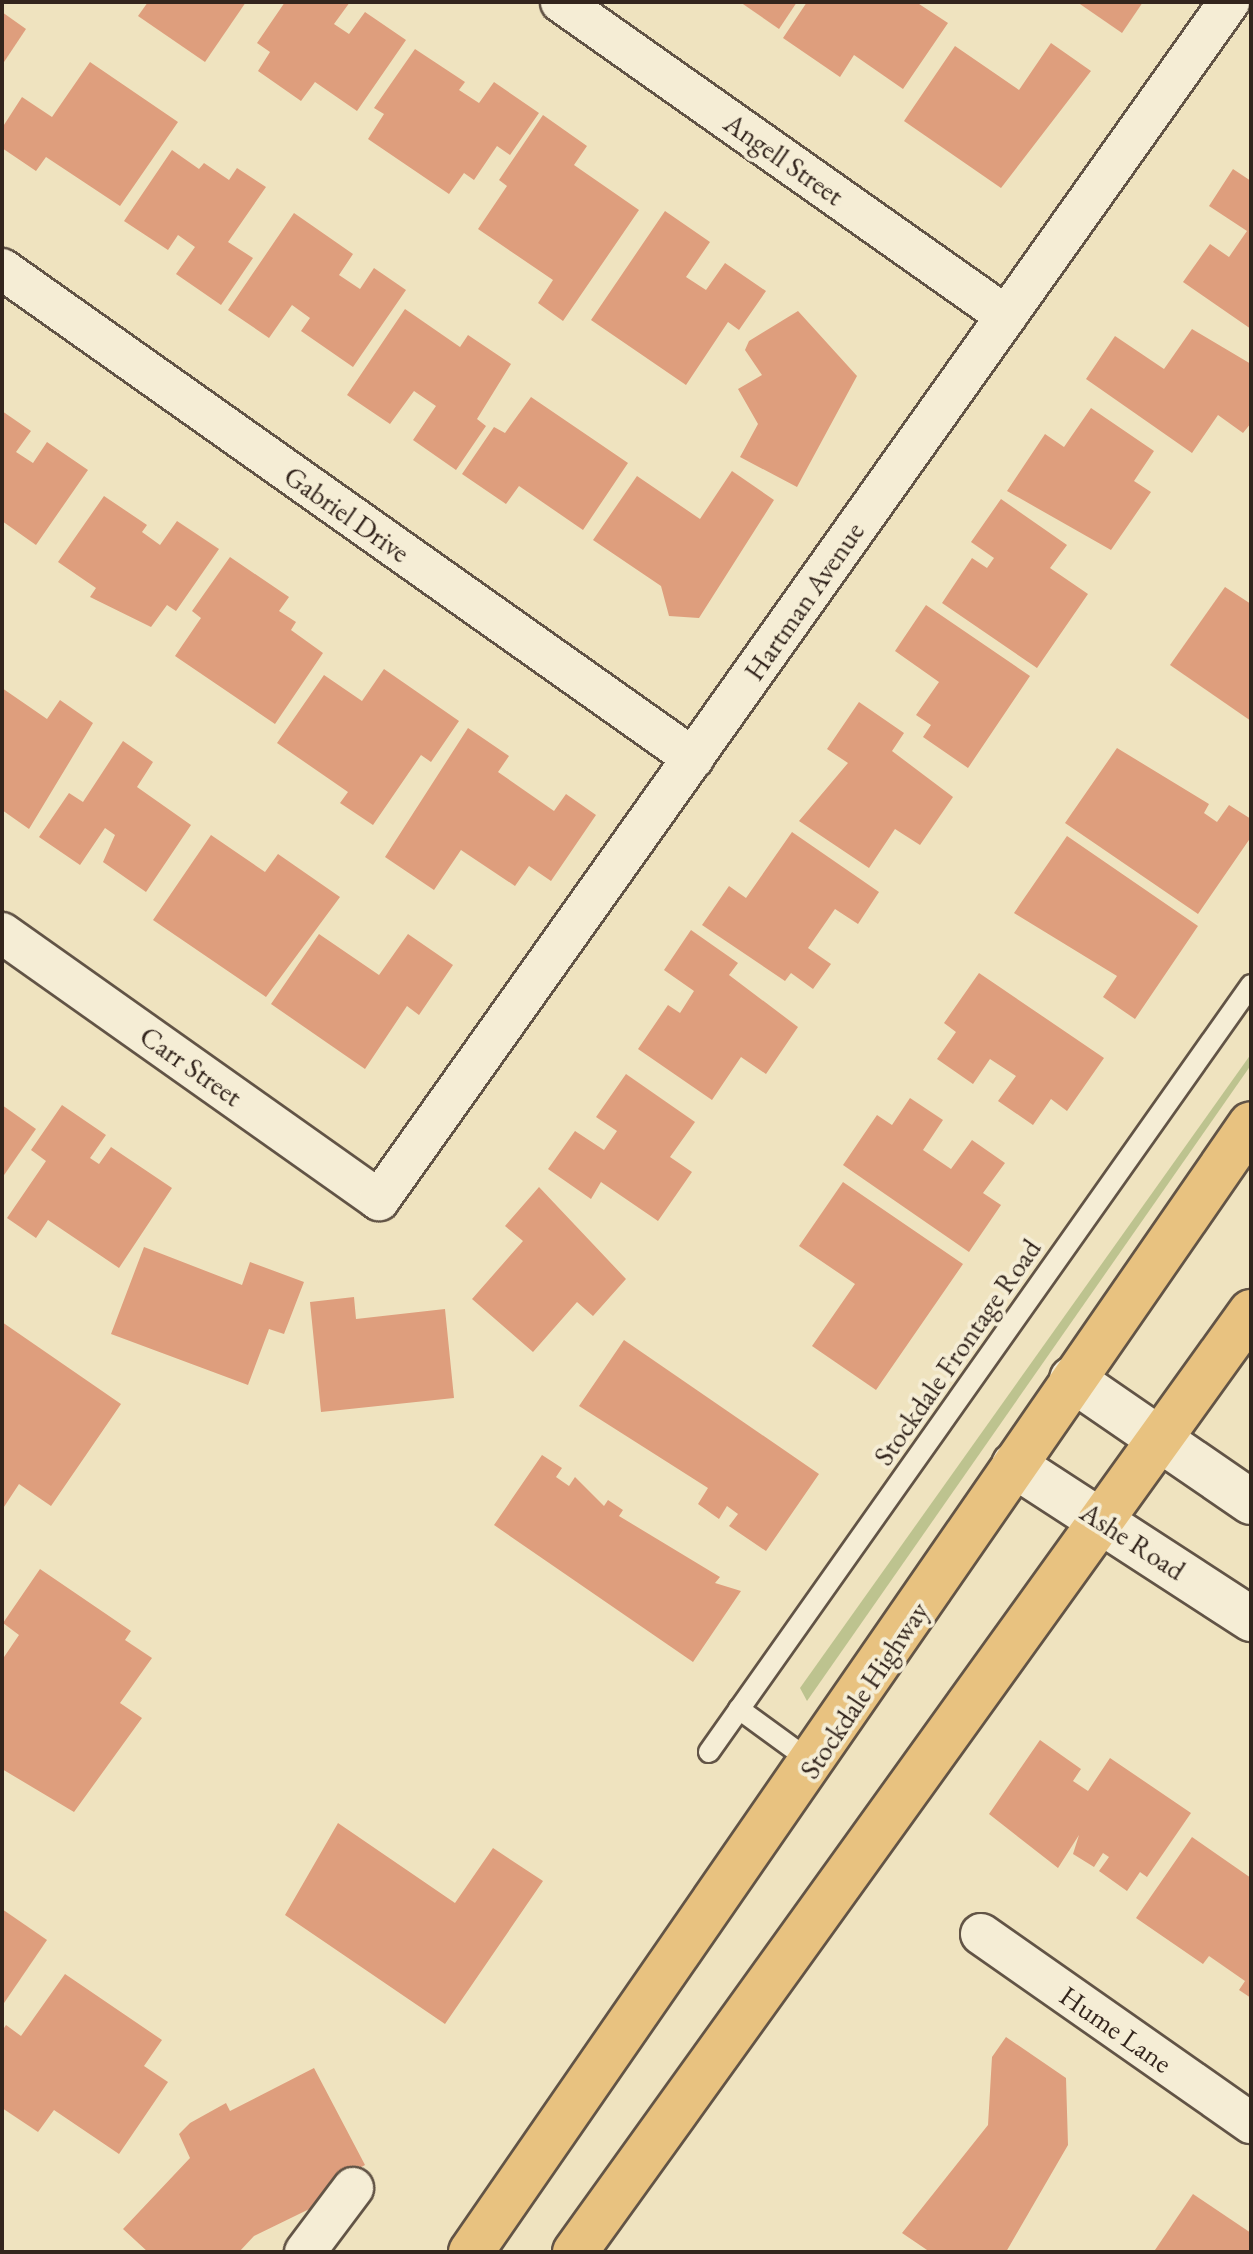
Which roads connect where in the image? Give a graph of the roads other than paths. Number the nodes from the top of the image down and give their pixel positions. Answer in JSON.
{"nodes":[{"id":1,"x":561,"y":2,"type":"edge"},
{"id":2,"x":1229,"y":2,"type":"edge"},
{"id":3,"x":2,"y":269,"type":"edge"},
{"id":4,"x":1006,"y":316,"type":"junction"},
{"id":5,"x":693,"y":758,"type":"junction"},
{"id":6,"x":2,"y":933,"type":"edge"},
{"id":7,"x":1251,"y":985,"type":"edge"},
{"id":8,"x":1251,"y":1124,"type":"edge"},
{"id":9,"x":379,"y":1200,"type":"joint"},
{"id":10,"x":1251,"y":1312,"type":"edge"},
{"id":11,"x":1072,"y":1379,"type":"junction"},
{"id":12,"x":1161,"y":1437,"type":"junction"},
{"id":13,"x":1014,"y":1465,"type":"junction"},
{"id":14,"x":1251,"y":1502,"type":"edge"},
{"id":15,"x":1101,"y":1519,"type":"junction"},
{"id":16,"x":1251,"y":1619,"type":"edge"},
{"id":17,"x":739,"y":1709,"type":"junction"},
{"id":18,"x":709,"y":1752,"type":"dead end"},
{"id":19,"x":815,"y":1764,"type":"junction"},
{"id":20,"x":981,"y":1934,"type":"dead end"},
{"id":21,"x":1251,"y":2123,"type":"edge"},
{"id":22,"x":353,"y":2188,"type":"dead end"},
{"id":23,"x":305,"y":2252,"type":"edge"},
{"id":24,"x":471,"y":2252,"type":"edge"},
{"id":25,"x":575,"y":2252,"type":"edge"}],
"edges":[{"from":1,"to":4,"type":"street","name":"Angell Street"},
{"from":2,"to":4,"type":"street","name":"Hartman Avenue"},
{"from":3,"to":5,"type":"street","name":"Gabriel Drive"},
{"from":4,"to":5,"type":"street","name":"Hartman Avenue"},
{"from":5,"to":9,"type":"street","name":"Hartman Avenue"},
{"from":6,"to":9,"type":"street","name":"Carr Street"},
{"from":7,"to":17,"type":"lane","name":"Stockdale Frontage Road"},
{"from":8,"to":11,"type":"main road","name":"Stockdale Highway"},
{"from":10,"to":12,"type":"main road"},
{"from":11,"to":12,"type":"street"},
{"from":11,"to":13,"type":"main road","name":"Stockdale Highway"},
{"from":12,"to":14,"type":"street"},
{"from":12,"to":15,"type":"main road"},
{"from":13,"to":15,"type":"street","name":"Ashe Road"},
{"from":13,"to":19,"type":"main road","name":"Stockdale Highway"},
{"from":15,"to":16,"type":"street","name":"Ashe Road"},
{"from":15,"to":25,"type":"main road"},
{"from":17,"to":18,"type":"lane","name":"Stockdale Frontage Road"},
{"from":17,"to":19,"type":"lane"},
{"from":19,"to":24,"type":"main road","name":"Stockdale Highway"},
{"from":20,"to":21,"type":"street","name":"Hume Lane"},
{"from":22,"to":23,"type":"street"}]}
